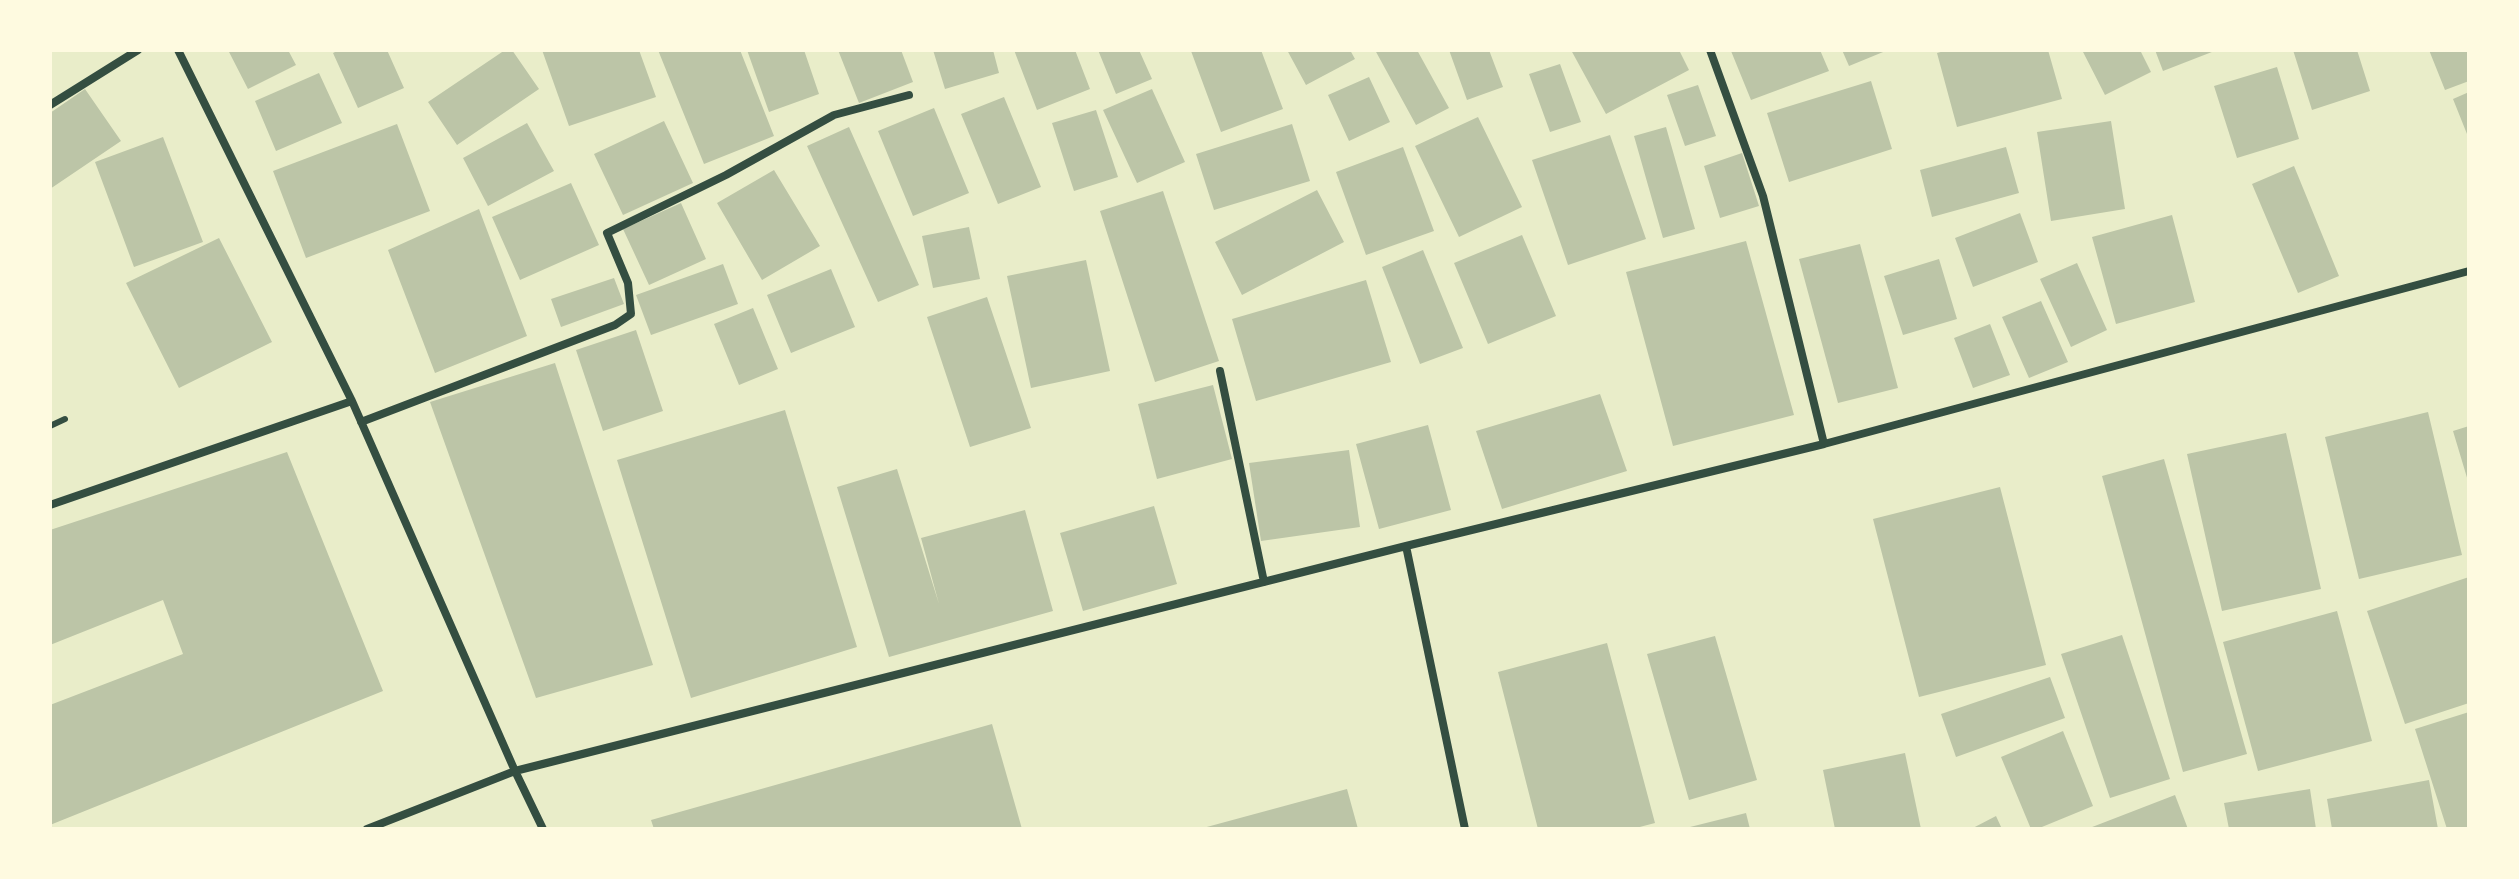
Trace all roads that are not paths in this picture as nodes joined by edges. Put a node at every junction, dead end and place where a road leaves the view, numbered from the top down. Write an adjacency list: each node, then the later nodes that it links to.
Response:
1 (138, 50): 5 (street)
2 (178, 50): 8 (street)
3 (1710, 50): 12 (street)
4 (909, 95): 10 (street)
5 (50, 105)
6 (2469, 271): 12 (street)
7 (1220, 371): 15 (street)
8 (352, 401): 10 (street); 13 (street)
9 (65, 419): 11 (lane)
10 (361, 422): 16 (street)
11 (50, 426)
12 (1824, 444): 14 (street)
13 (50, 505)
14 (1406, 546): 15 (street); 19 (street)
15 (1264, 582): 16 (street)
16 (515, 771): 17 (street); 18 (street)
17 (367, 829)
18 (543, 829)
19 (1465, 829)

